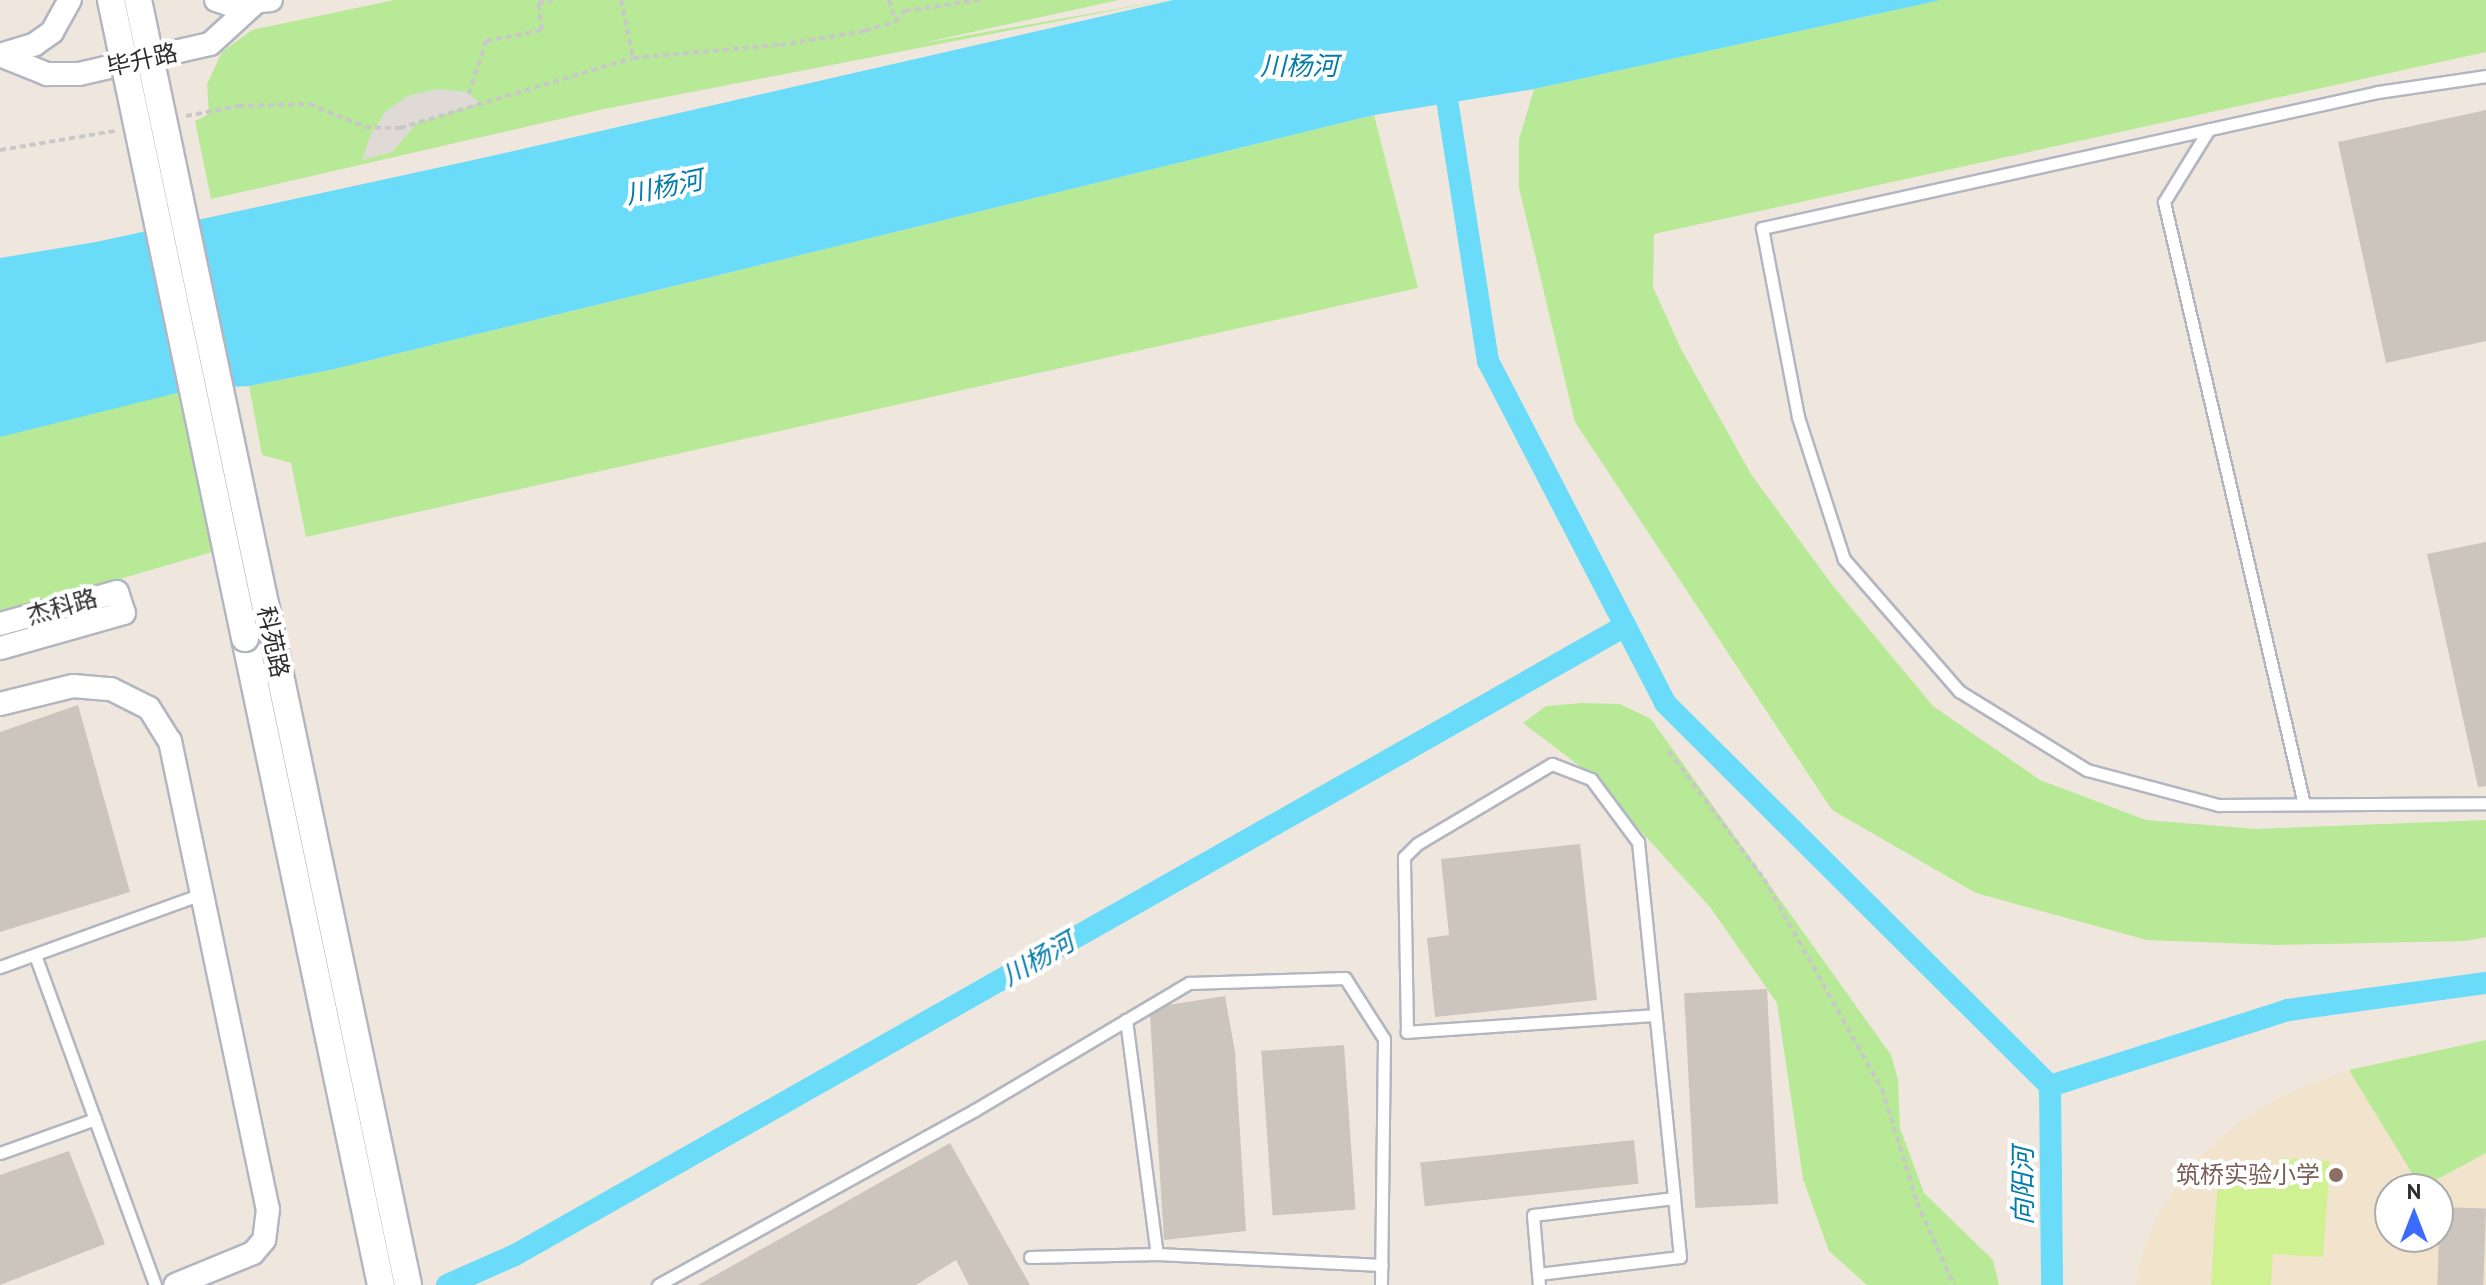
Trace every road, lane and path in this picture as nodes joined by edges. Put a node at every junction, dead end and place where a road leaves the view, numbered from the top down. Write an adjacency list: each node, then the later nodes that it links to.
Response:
1 (70, 0): 11 (street)
2 (111, 0): 20 (street, 科苑路, bridge)
3 (138, 0): 20 (street, 科苑路, bridge)
4 (216, 0): 9 (street)
5 (553, 0): 14 (path)
6 (621, 0): 12 (path)
7 (889, 0): 10 (path)
8 (979, 0): 10 (path)
9 (263, 2): 11 (street, 毕升路)
10 (895, 22): 12 (path)
11 (0, 55)
12 (633, 58): 15 (path)
13 (2486, 76): 16 (lane)
14 (469, 94)
15 (177, 118)
16 (2209, 129): 25 (lane); 25 (lane)
17 (116, 131): 18 (path)
18 (0, 150)
19 (0, 624): 21 (street, 杰科路)
20 (258, 635): 37 (street, 科苑路); 41 (street, 科苑路)
21 (0, 648)
22 (0, 704): 26 (street)
23 (1669, 751): 44 (path)
24 (2486, 803): 25 (lane)
25 (2304, 804)
26 (202, 894): 27 (lane); 40 (street)
27 (35, 955): 28 (lane); 31 (lane)
28 (0, 967)
29 (1655, 1015): 29 (lane); 33 (lane)
30 (1126, 1020): 34 (lane); 36 (lane); 42 (lane)
31 (95, 1119): 32 (lane); 39 (lane)
32 (0, 1153)
33 (1674, 1198): 38 (lane); 38 (lane)
34 (1157, 1254): 35 (lane); 36 (lane)
35 (1030, 1257)
36 (1382, 1265): 43 (lane)
37 (379, 1275)
38 (1539, 1279)
39 (155, 1285)
40 (175, 1285)
41 (408, 1285)
42 (658, 1285)
43 (1381, 1285)
44 (1954, 1285)

